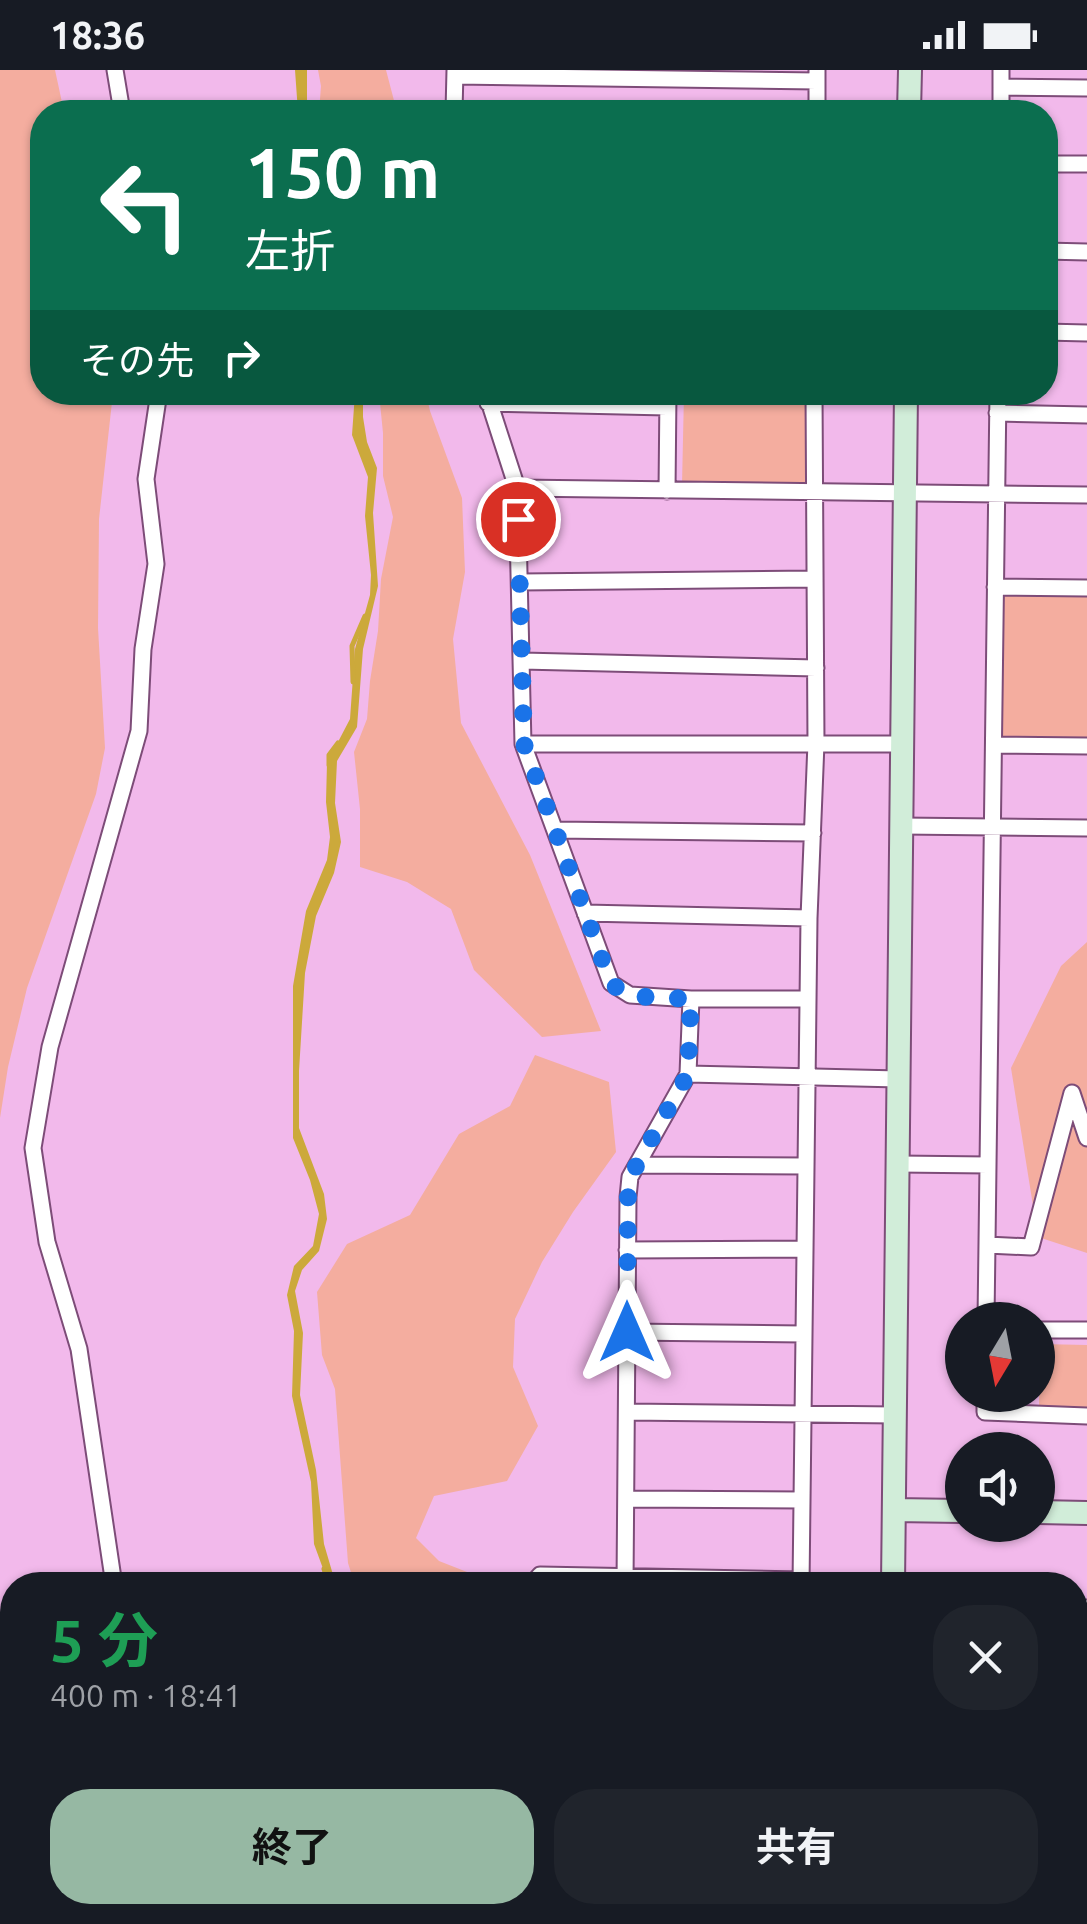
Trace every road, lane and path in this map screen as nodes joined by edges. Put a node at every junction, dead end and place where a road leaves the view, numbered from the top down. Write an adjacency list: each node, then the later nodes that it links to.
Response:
1 (116, 70): 8 (street)
2 (910, 70): 10 (street)
3 (1001, 70): 6 (street)
4 (455, 73): 5 (street); 9 (street)
5 (817, 76)
6 (1001, 88): 7 (street); 11 (street)
7 (1087, 88)
8 (120, 100)
9 (454, 100)
10 (910, 100)
11 (1001, 100)
12 (1058, 164): 13 (street)
13 (1087, 164)
14 (1058, 251): 15 (street)
15 (1087, 252)
16 (1058, 332): 17 (street)
17 (1087, 332)
18 (158, 405): 79 (street)
19 (489, 405): 26 (street)
20 (668, 405): 27 (street)
21 (814, 405): 28 (street)
22 (906, 405): 29 (street)
23 (997, 405): 24 (street)
24 (997, 413): 25 (street); 30 (street)
25 (1087, 414)
26 (517, 488): 27 (street); 33 (street)
27 (666, 490): 28 (street)
28 (813, 492): 29 (street); 32 (street)
29 (905, 493): 30 (street); 40 (street)
30 (996, 494): 31 (street); 34 (street)
31 (1087, 495)
32 (814, 579): 33 (street); 37 (street)
33 (521, 582): 36 (street)
34 (995, 587): 35 (street); 41 (street)
35 (1087, 588)
36 (522, 661): 37 (street); 39 (street)
37 (816, 668): 38 (street)
38 (816, 742): 39 (street); 40 (street); 47 (street)
39 (524, 744): 46 (street)
40 (902, 744): 43 (street)
41 (994, 744): 42 (street); 44 (street)
42 (1087, 746)
43 (902, 826): 44 (street); 54 (street)
44 (992, 828): 45 (street); 58 (street)
45 (1087, 828)
46 (555, 830): 47 (street); 48 (street)
47 (813, 833): 49 (street)
48 (585, 913): 49 (street); 50 (street)
49 (809, 918): 51 (street)
50 (691, 999): 51 (street); 52 (street)
51 (808, 999): 53 (street)
52 (688, 1074): 53 (street); 57 (street)
53 (806, 1078): 54 (street); 59 (street)
54 (898, 1080): 56 (street)
55 (1087, 1138): 60 (street)
56 (898, 1164): 58 (street); 71 (street)
57 (637, 1165): 59 (street); 62 (street)
58 (988, 1165): 60 (street)
59 (806, 1166): 61 (street)
60 (987, 1245): 63 (street)
61 (804, 1249): 62 (street); 67 (street)
62 (628, 1250): 66 (street)
63 (986, 1302)
64 (1055, 1330): 65 (street)
65 (1087, 1330)
66 (627, 1332): 67 (street); 68 (street)
67 (803, 1334): 70 (street)
68 (627, 1412): 70 (street); 73 (street)
69 (985, 1412): 72 (street)
70 (802, 1415): 71 (street); 74 (street)
71 (895, 1415): 75 (street)
72 (1087, 1416)
73 (626, 1499): 74 (street); 80 (street)
74 (802, 1500): 81 (street)
75 (894, 1510): 76 (street); 82 (street)
76 (945, 1511)
77 (1055, 1512): 78 (street)
78 (1087, 1513)
79 (112, 1572)
80 (625, 1572)
81 (801, 1572)
82 (893, 1572)

